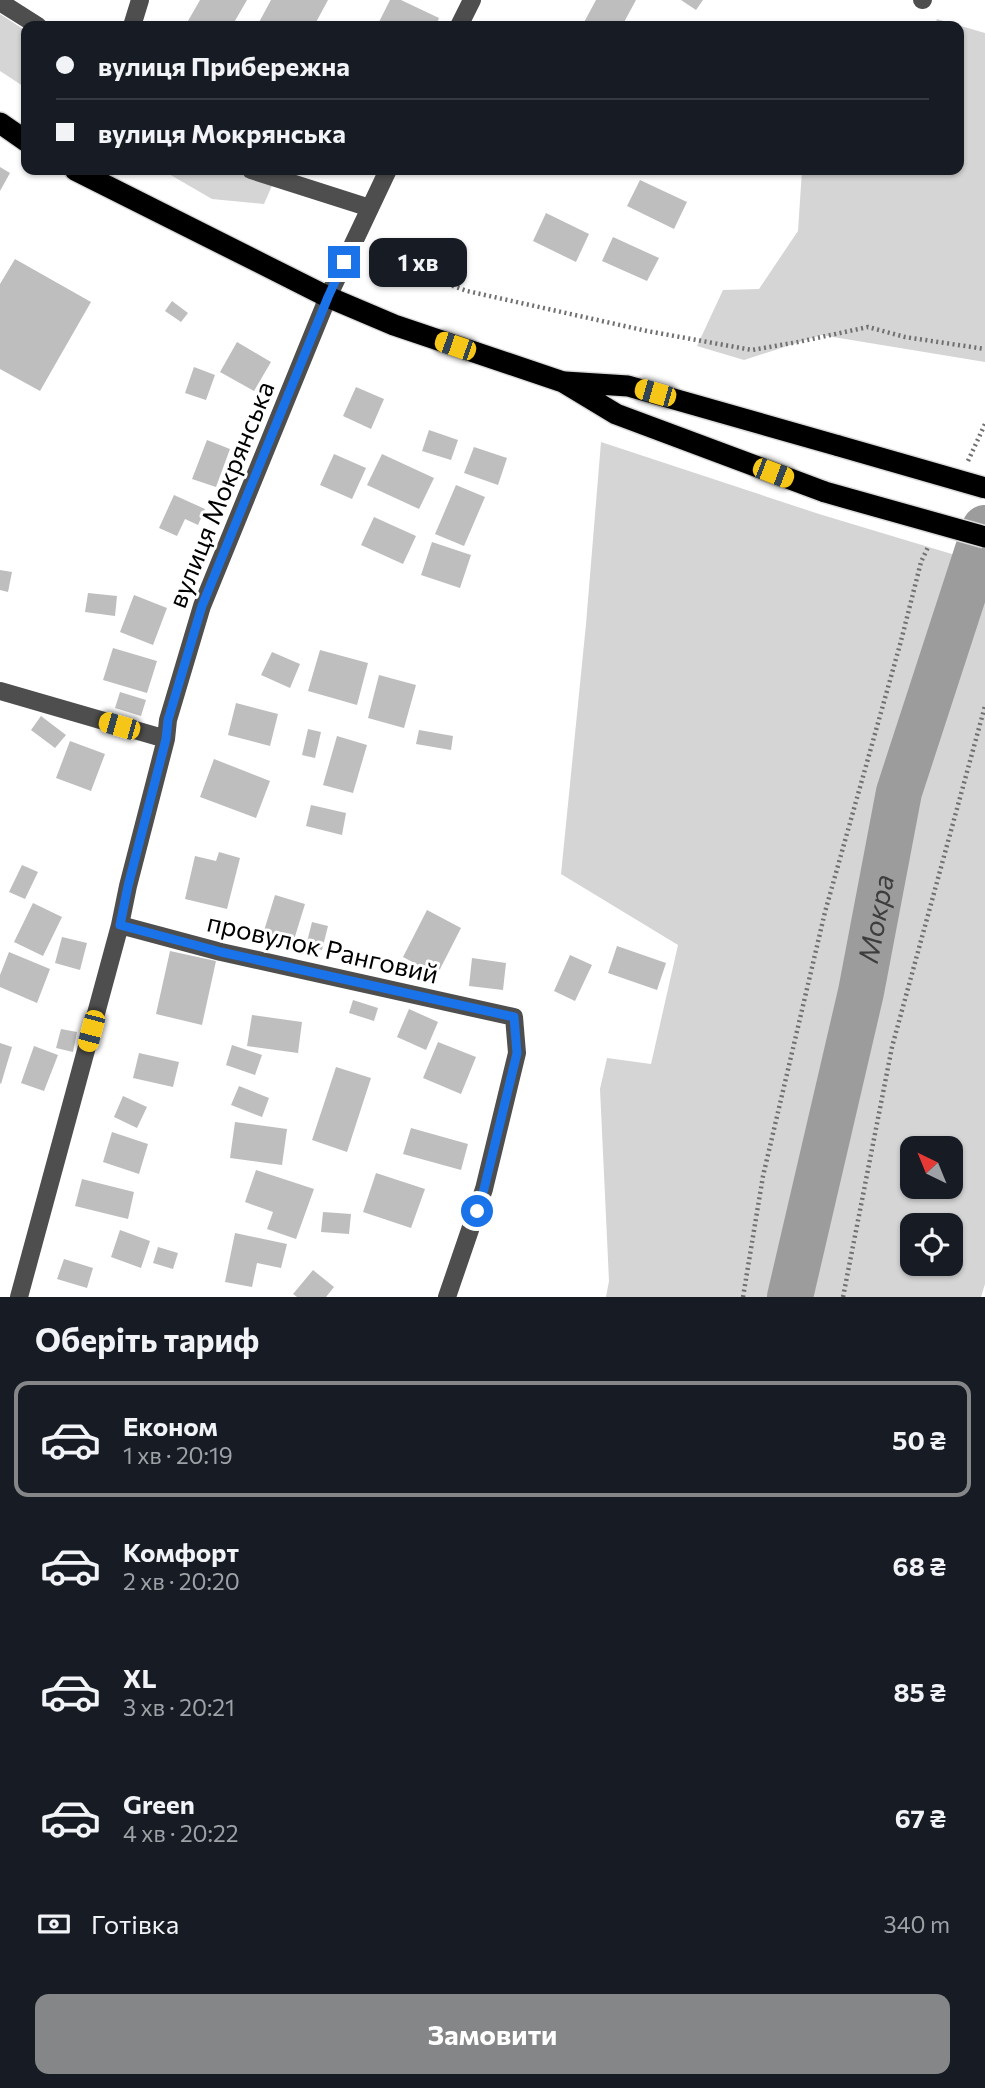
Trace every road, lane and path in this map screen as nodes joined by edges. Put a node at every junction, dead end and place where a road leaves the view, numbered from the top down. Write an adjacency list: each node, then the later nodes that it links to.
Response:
1 (140, 0): 5 (street)
2 (472, 0): 6 (street)
3 (0, 2): 4 (street)
4 (30, 21)
5 (134, 21)
6 (462, 21)
7 (0, 123): 8 (highway)
8 (21, 138)
9 (85, 175): 14 (highway)
10 (267, 175): 12 (street)
11 (386, 175): 12 (street, вулиця Мокрянська)
12 (370, 208): 13 (street, вулиця Мокрянська)
13 (353, 244): 14 (street, вулиця Мокрянська); 15 (path)
14 (328, 297): 16 (highway); 24 (street, вулиця Мокрянська)
15 (985, 349)
16 (563, 382): 19 (highway, bridge); 21 (highway, bridge)
17 (985, 424): 18 (path)
18 (968, 461)
19 (985, 488)
20 (933, 537): 28 (path)
21 (985, 537)
22 (0, 691): 24 (street)
23 (985, 706): 29 (path)
24 (166, 739): 25 (street, вулиця Мокрянська)
25 (120, 925): 26 (street, вулиця Мокрянська); 27 (street, провулок Ранговий)
26 (19, 1297)
27 (447, 1297)
28 (743, 1297)
29 (843, 1297)

